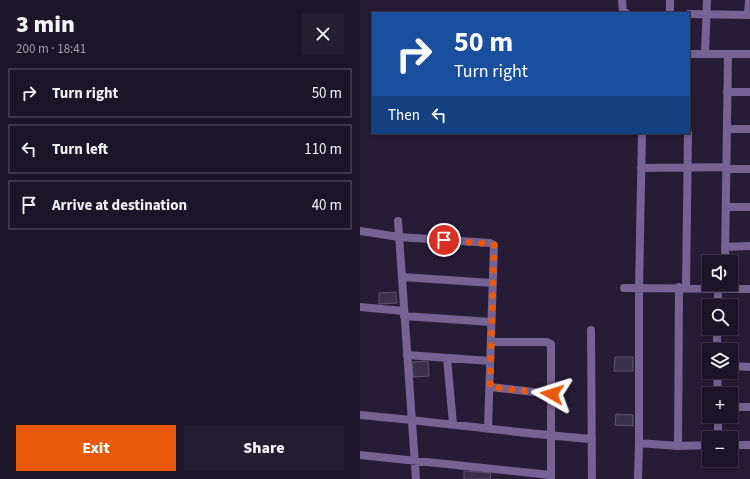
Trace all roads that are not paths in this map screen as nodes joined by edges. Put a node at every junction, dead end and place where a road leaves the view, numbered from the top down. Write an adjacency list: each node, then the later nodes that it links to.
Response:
1 (622, 0): 5 (street)
2 (670, 0): 6 (street)
3 (707, 0): 8 (street)
4 (749, 0): 9 (street)
5 (622, 12)
6 (670, 12)
7 (690, 14): 8 (street)
8 (706, 14): 9 (street); 11 (street)
9 (749, 15)
10 (690, 54): 11 (street)
11 (705, 54): 12 (street)
12 (728, 54): 13 (street); 14 (street)
13 (750, 54)
14 (727, 92): 15 (street); 16 (street)
15 (750, 92)
16 (728, 129): 17 (street); 22 (street)
17 (750, 129)
18 (642, 134): 20 (street)
19 (688, 134): 21 (street)
20 (642, 168): 21 (street); 37 (street)
21 (688, 168): 22 (street); 34 (street)
22 (727, 168): 23 (street); 24 (street)
23 (750, 169)
24 (726, 207): 25 (street); 30 (street)
25 (750, 207)
26 (398, 221): 28 (street)
27 (360, 231): 28 (street)
28 (399, 237): 32 (street); 33 (street)
29 (750, 246): 30 (street)
30 (725, 247): 31 (street)
31 (725, 255)
32 (402, 277): 33 (street); 41 (street)
33 (492, 283): 42 (street)
34 (682, 287): 35 (street); 37 (street); 64 (street)
35 (702, 287)
36 (624, 288): 37 (street)
37 (639, 288): 60 (street)
38 (738, 288): 39 (street)
39 (750, 289)
40 (360, 308): 41 (street)
41 (404, 314): 42 (street); 45 (street)
42 (491, 322): 44 (street)
43 (592, 330): 59 (street)
44 (491, 342): 47 (street); 51 (street)
45 (407, 355): 46 (street); 55 (street)
46 (447, 358): 47 (street); 56 (street)
47 (490, 361): 50 (street)
48 (738, 366): 49 (street)
49 (750, 366)
50 (490, 387): 51 (street); 57 (street)
51 (552, 394): 58 (street)
52 (738, 407): 53 (street)
53 (750, 407)
54 (360, 415): 55 (street)
55 (412, 419): 56 (street); 66 (street)
56 (453, 424): 57 (street)
57 (488, 428): 58 (street)
58 (552, 436): 59 (street); 67 (street)
59 (592, 439): 69 (street)
60 (638, 443): 64 (street); 70 (street)
61 (702, 445): 64 (street)
62 (738, 445): 63 (street)
63 (750, 445)
64 (678, 446)
65 (360, 455): 66 (street)
66 (414, 460): 67 (street); 68 (street)
67 (551, 477)
68 (416, 479)
69 (592, 479)
70 (638, 479)

